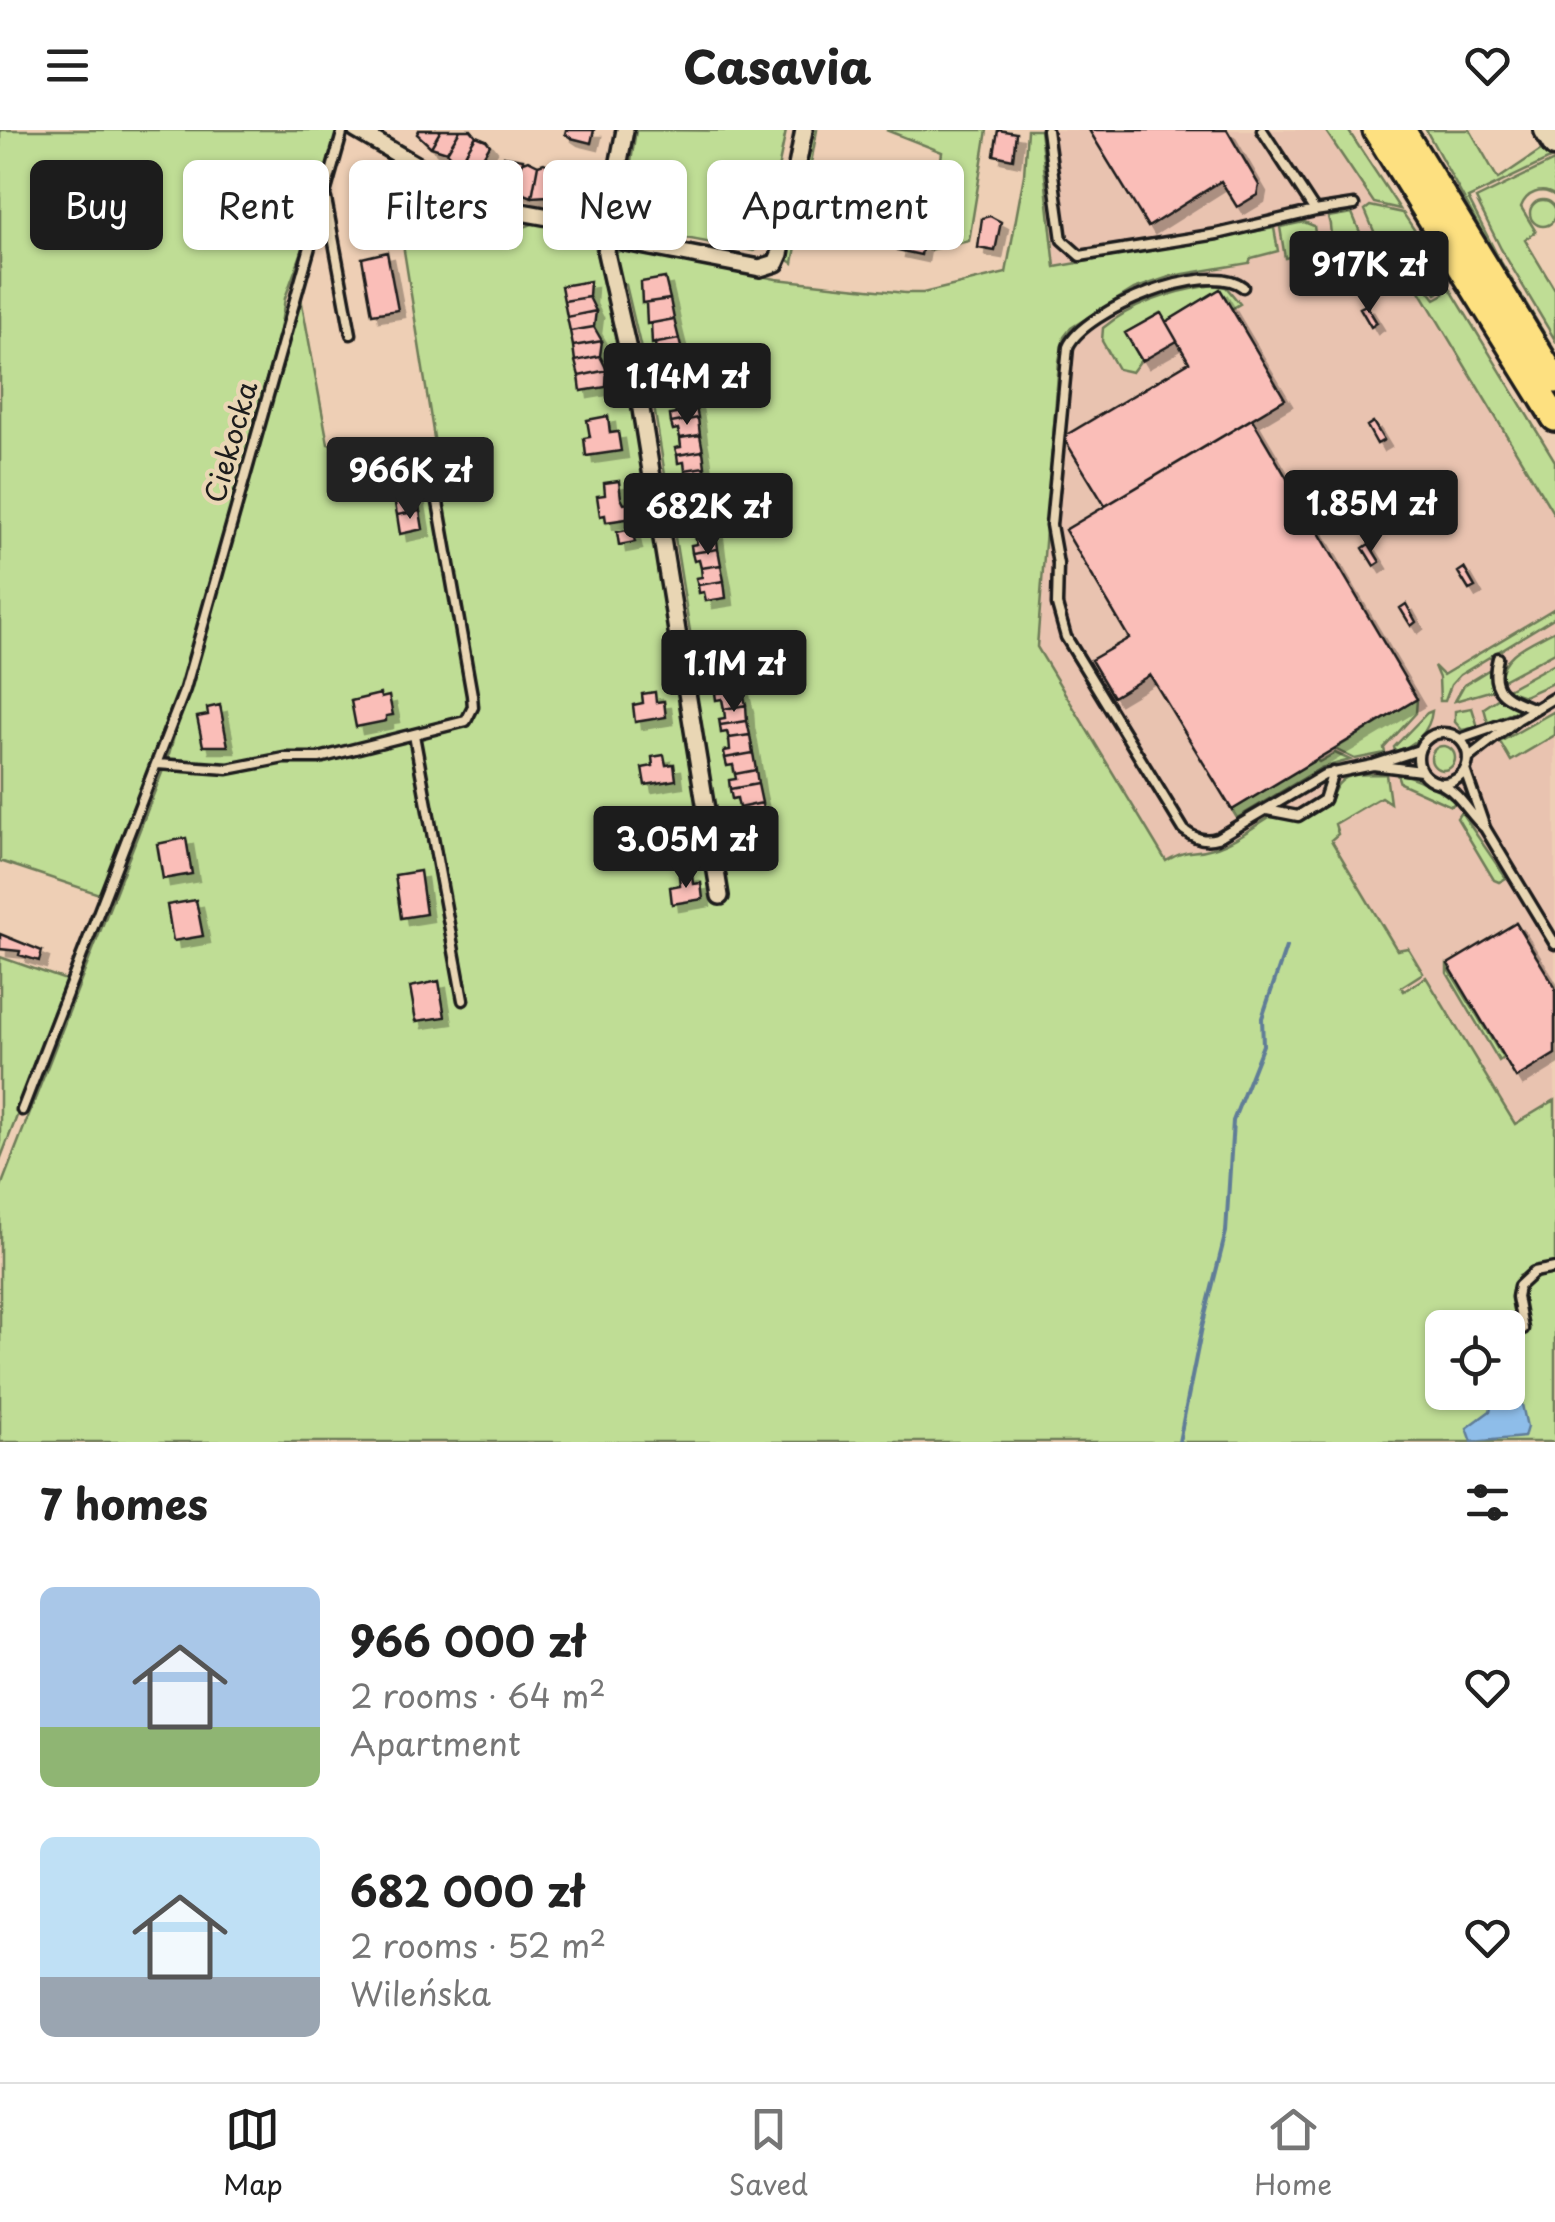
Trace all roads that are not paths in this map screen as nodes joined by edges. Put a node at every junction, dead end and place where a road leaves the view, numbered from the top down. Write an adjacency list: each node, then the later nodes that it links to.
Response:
1 (343, 130): 13 (lane, Ciekocka)
2 (356, 130): 18 (street)
3 (624, 130): 12 (street)
4 (804, 130): 21 (street)
5 (1047, 130): 16 (lane)
6 (1262, 130): 16 (lane)
7 (1376, 130): 25 (main road)
8 (1402, 130): 14 (main road)
9 (1413, 130): 14 (main road)
10 (1546, 130): 11 (street)
11 (1555, 145)
12 (618, 160)
13 (329, 184)
14 (1436, 184): 24 (main road)
15 (1354, 205): 16 (lane)
16 (1315, 210)
17 (329, 211): 23 (lane)
18 (543, 216)
19 (310, 250): 35 (lane, Ciekocka)
20 (606, 250): 43 (street)
21 (665, 250)
22 (1244, 287): 41 (lane)
23 (352, 334)
24 (1555, 380)
25 (1555, 418)
26 (429, 451): 31 (lane)
27 (1498, 658): 29 (lane)
28 (1555, 697): 29 (lane)
29 (1535, 709): 30 (lane)
30 (1518, 719): 32 (lane); 34 (lane)
31 (414, 736): 35 (lane); 45 (lane)
32 (1460, 738): 33 (lane); 34 (lane)
33 (1419, 750): 36 (lane); 38 (lane)
34 (1468, 758): 37 (lane)
35 (157, 764): 46 (lane, Ciekocka)
36 (1373, 765): 38 (lane); 39 (lane)
37 (1465, 770): 40 (lane); 42 (lane)
38 (1422, 771): 40 (lane)
39 (1333, 772): 41 (lane); 41 (lane)
40 (1440, 783): 42 (lane)
41 (1266, 810)
42 (1485, 828): 44 (lane)
43 (720, 896)
44 (1555, 944)
45 (463, 1000)
46 (22, 1110)
47 (1555, 1268): 48 (lane)
48 (1520, 1310)

